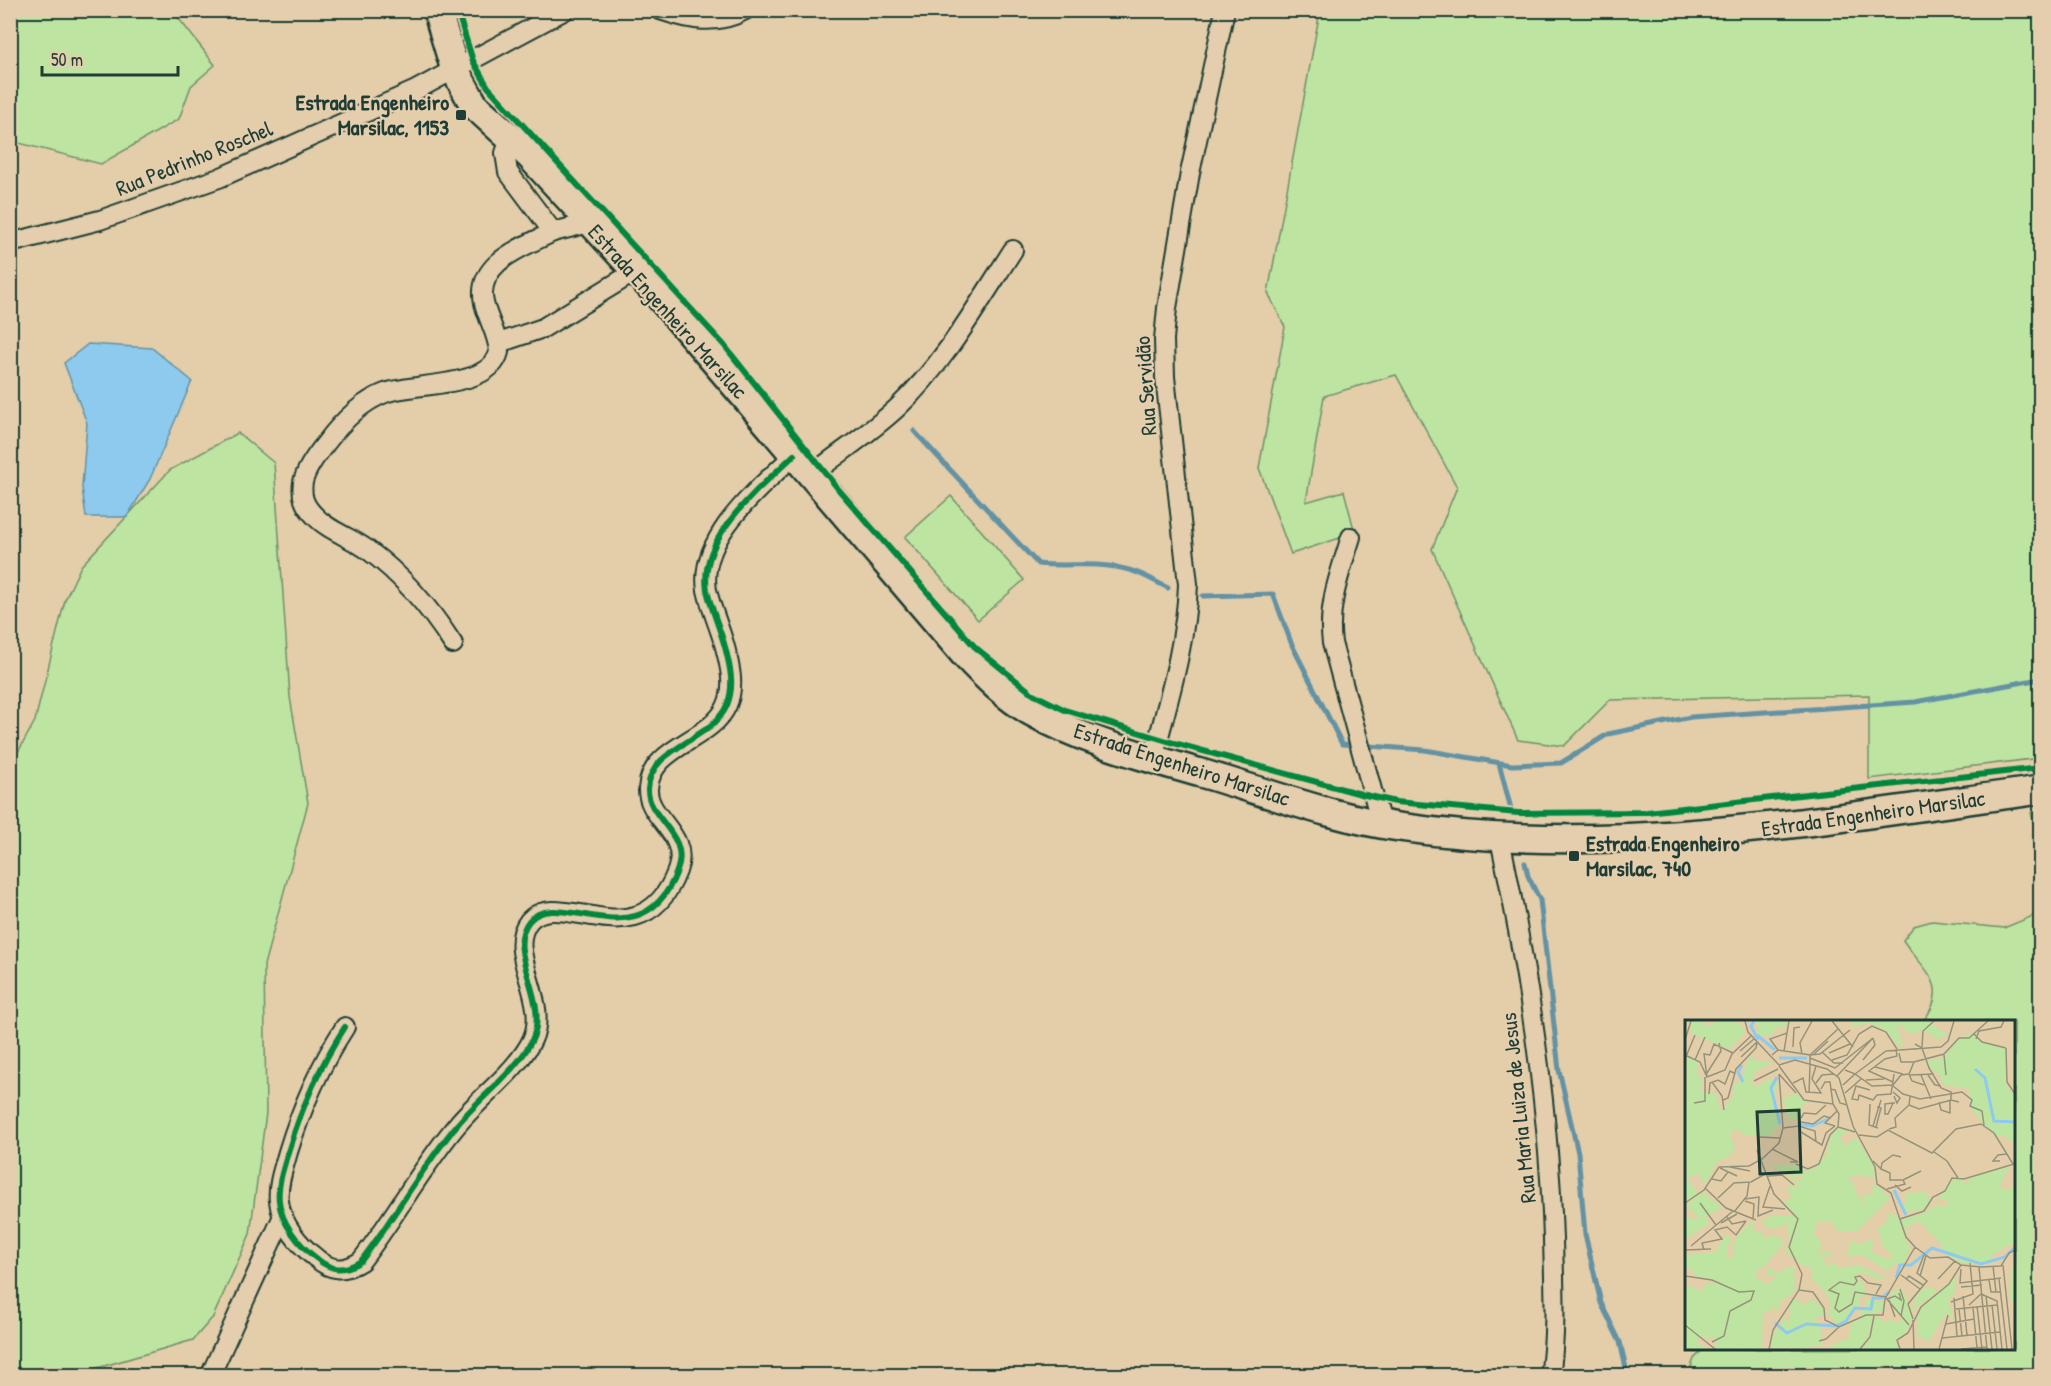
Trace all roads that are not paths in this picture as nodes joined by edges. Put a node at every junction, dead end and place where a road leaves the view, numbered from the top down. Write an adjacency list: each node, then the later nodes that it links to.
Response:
1 (437, 10): 6 (main road, Estrada Engenheiro Marsilac)
2 (565, 10): 6 (street, Rua Pedrinho Roschel)
3 (660, 10): 4 (street)
4 (745, 10)
5 (1225, 10): 18 (street, Rua Servidão)
6 (455, 70): 7 (main road, Estrada Engenheiro Marsilac); 10 (street, Rua Pedrinho Roschel)
7 (511, 137): 8 (main road, Estrada Engenheiro Marsilac); 9 (street)
8 (589, 223): 9 (street); 12 (main road, Estrada Engenheiro Marsilac)
9 (553, 232): 13 (street)
10 (11, 242)
11 (1013, 250): 15 (street)
12 (636, 272): 13 (street); 14 (main road, Estrada Engenheiro Marsilac)
13 (498, 343): 17 (street)
14 (794, 454): 15 (main road, Estrada Engenheiro Marsilac); 23 (street)
15 (810, 476): 18 (main road, Estrada Engenheiro Marsilac)
16 (1351, 537): 20 (street)
17 (453, 644)
18 (1153, 759): 20 (main road, Estrada Engenheiro Marsilac)
19 (2040, 790): 21 (main road, Estrada Engenheiro Marsilac)
20 (1381, 823): 21 (main road, Estrada Engenheiro Marsilac)
21 (1500, 839): 25 (street, Rua Maria Luiza de Jesus)
22 (345, 1027): 23 (street)
23 (283, 1216): 24 (street)
24 (210, 1376)
25 (1550, 1376)

